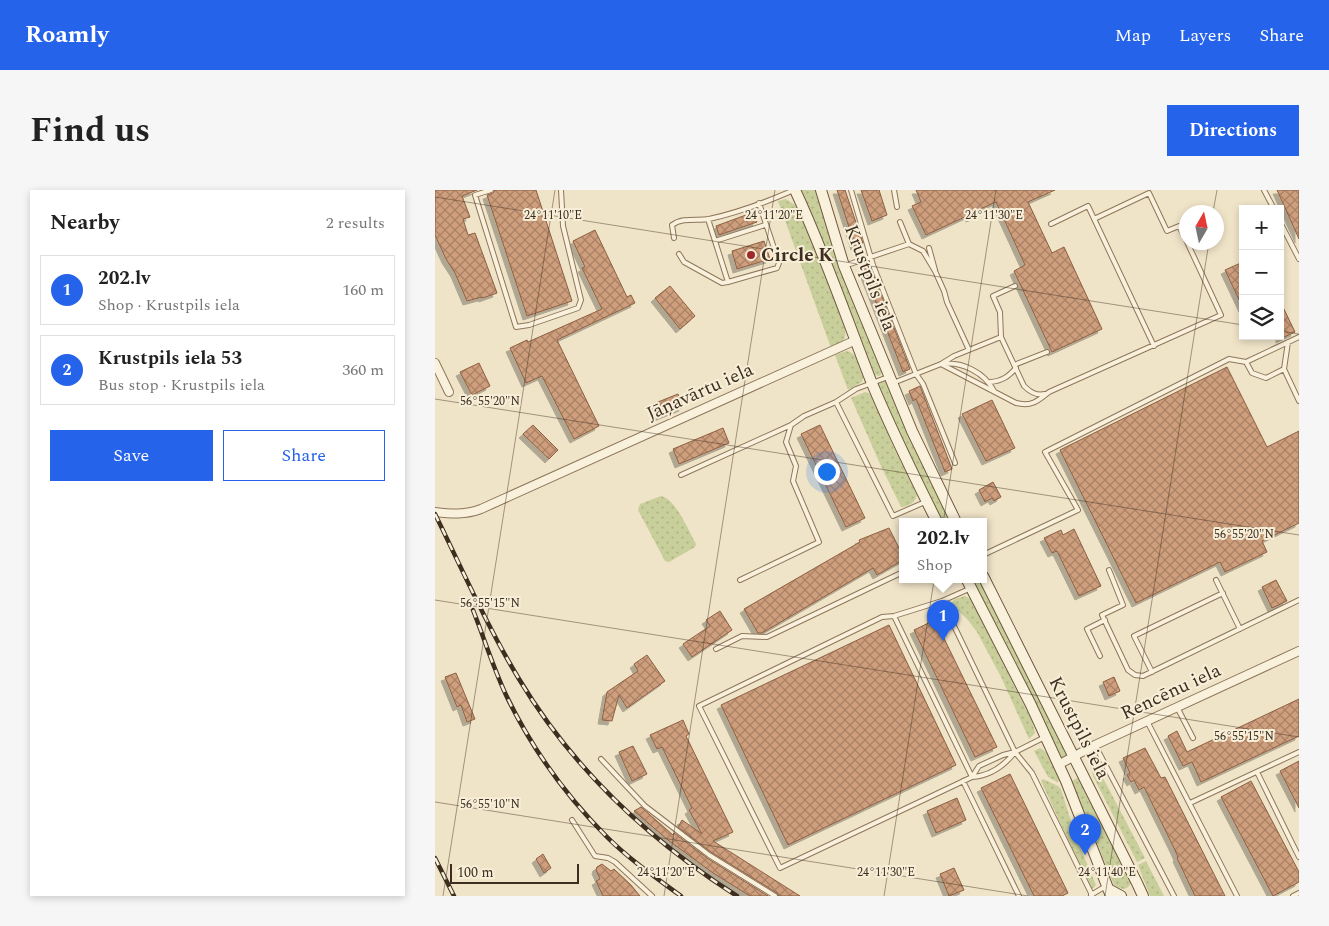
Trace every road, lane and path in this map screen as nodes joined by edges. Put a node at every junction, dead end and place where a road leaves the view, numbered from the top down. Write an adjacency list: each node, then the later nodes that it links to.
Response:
1 (491, 190): 2 (lane)
2 (561, 190)
3 (795, 190): 8 (lane); 32 (main road, Krustpils iela)
4 (821, 190): 26 (main road, Krustpils iela)
5 (851, 190): 24 (lane)
6 (894, 190): 10 (lane)
7 (1264, 190): 9 (lane)
8 (759, 203): 11 (lane); 15 (lane)
9 (1272, 205)
10 (897, 207)
11 (708, 219): 18 (lane); 19 (lane)
12 (1094, 219): 14 (lane); 16 (lane); 34 (lane)
13 (900, 222): 20 (lane)
14 (1051, 224)
15 (765, 225): 19 (lane); 28 (lane)
16 (1179, 226)
17 (1284, 230): 25 (lane)
18 (674, 238)
19 (715, 241): 28 (lane)
20 (909, 244): 24 (lane); 27 (lane)
21 (929, 248): 27 (lane)
22 (1191, 250): 34 (lane)
23 (679, 254): 28 (lane)
24 (871, 257): 26 (lane); 42 (lane)
25 (1299, 259)
26 (844, 266): 43 (main road, Krustpils iela)
27 (935, 271): 35 (lane)
28 (728, 282)
29 (1015, 286): 31 (lane)
30 (1299, 337): 33 (lane)
31 (1001, 338): 35 (lane); 40 (lane)
32 (856, 340): 45 (main road, Krustpils iela); 55 (street, Jāņavārtu iela)
33 (1288, 342): 37 (lane); 41 (lane)
34 (1154, 346): 48 (lane)
35 (969, 350): 39 (lane)
36 (1047, 352): 40 (lane)
37 (1246, 362): 41 (lane); 58 (lane)
38 (435, 363): 47 (street)
39 (941, 364): 42 (lane); 44 (lane); 46 (lane)
40 (1015, 367): 44 (lane); 48 (lane)
41 (1284, 369): 49 (lane)
42 (916, 374): 43 (lane); 52 (lane)
43 (892, 379): 45 (lane); 57 (main road, Krustpils iela)
44 (990, 382): 46 (lane)
45 (872, 383): 50 (lane); 54 (main road, Krustpils iela)
46 (994, 391): 48 (lane)
47 (449, 392)
48 (1049, 392)
49 (1299, 401)
50 (836, 402): 51 (lane); 54 (lane)
51 (791, 425): 53 (lane); 61 (lane)
52 (955, 463)
53 (681, 475)
54 (927, 502): 56 (main road, Krustpils iela)
55 (435, 512)
56 (935, 518)
57 (955, 518)
58 (987, 553)
59 (1109, 570): 69 (lane)
60 (899, 574): 71 (lane)
61 (740, 580)
62 (1216, 580): 65 (lane)
63 (987, 583): 82 (main road, Krustpils iela)
64 (969, 584): 67 (lane); 77 (main road, Krustpils iela)
65 (1223, 593): 70 (lane); 74 (lane)
66 (1299, 600): 70 (lane)
67 (942, 601): 68 (lane); 80 (lane)
68 (894, 616): 86 (lane); 87 (lane)
69 (1105, 620): 73 (lane); 74 (lane)
70 (1240, 629): 74 (lane)
71 (716, 649)
72 (1299, 651): 75 (street, Rencēnu iela)
73 (1099, 656)
74 (1152, 672)
75 (1177, 707): 76 (street, Rencēnu iela); 78 (lane)
76 (1147, 721): 79 (street, Rencēnu iela); 88 (lane)
77 (1045, 737): 80 (lane); 84 (main road, Krustpils iela)
78 (1193, 738)
79 (1095, 745): 82 (street, Rencēnu iela); 101 (lane)
80 (1015, 752): 86 (lane); 86 (lane); 97 (lane)
81 (1299, 752): 85 (lane)
82 (1074, 756): 84 (street, Rencēnu iela); 91 (main road, Krustpils iela)
83 (601, 759): 95 (lane)
84 (1058, 764): 92 (main road, Krustpils iela)
85 (1257, 772): 88 (lane); 90 (lane)
86 (972, 776): 87 (lane)
87 (963, 781): 96 (lane)
88 (1191, 803): 102 (lane)
89 (572, 820): 94 (lane)
90 (1299, 858)
91 (1137, 883): 99 (main road); 100 (main road, Krustpils iela)
92 (1108, 890): 97 (lane); 98 (main road)
93 (1299, 893): 103 (lane)
94 (652, 896)
95 (775, 896)
96 (1019, 896)
97 (1091, 896)
98 (1121, 896)
99 (1130, 896)
100 (1143, 896)
101 (1174, 896)
102 (1237, 896)
103 (1293, 896)

